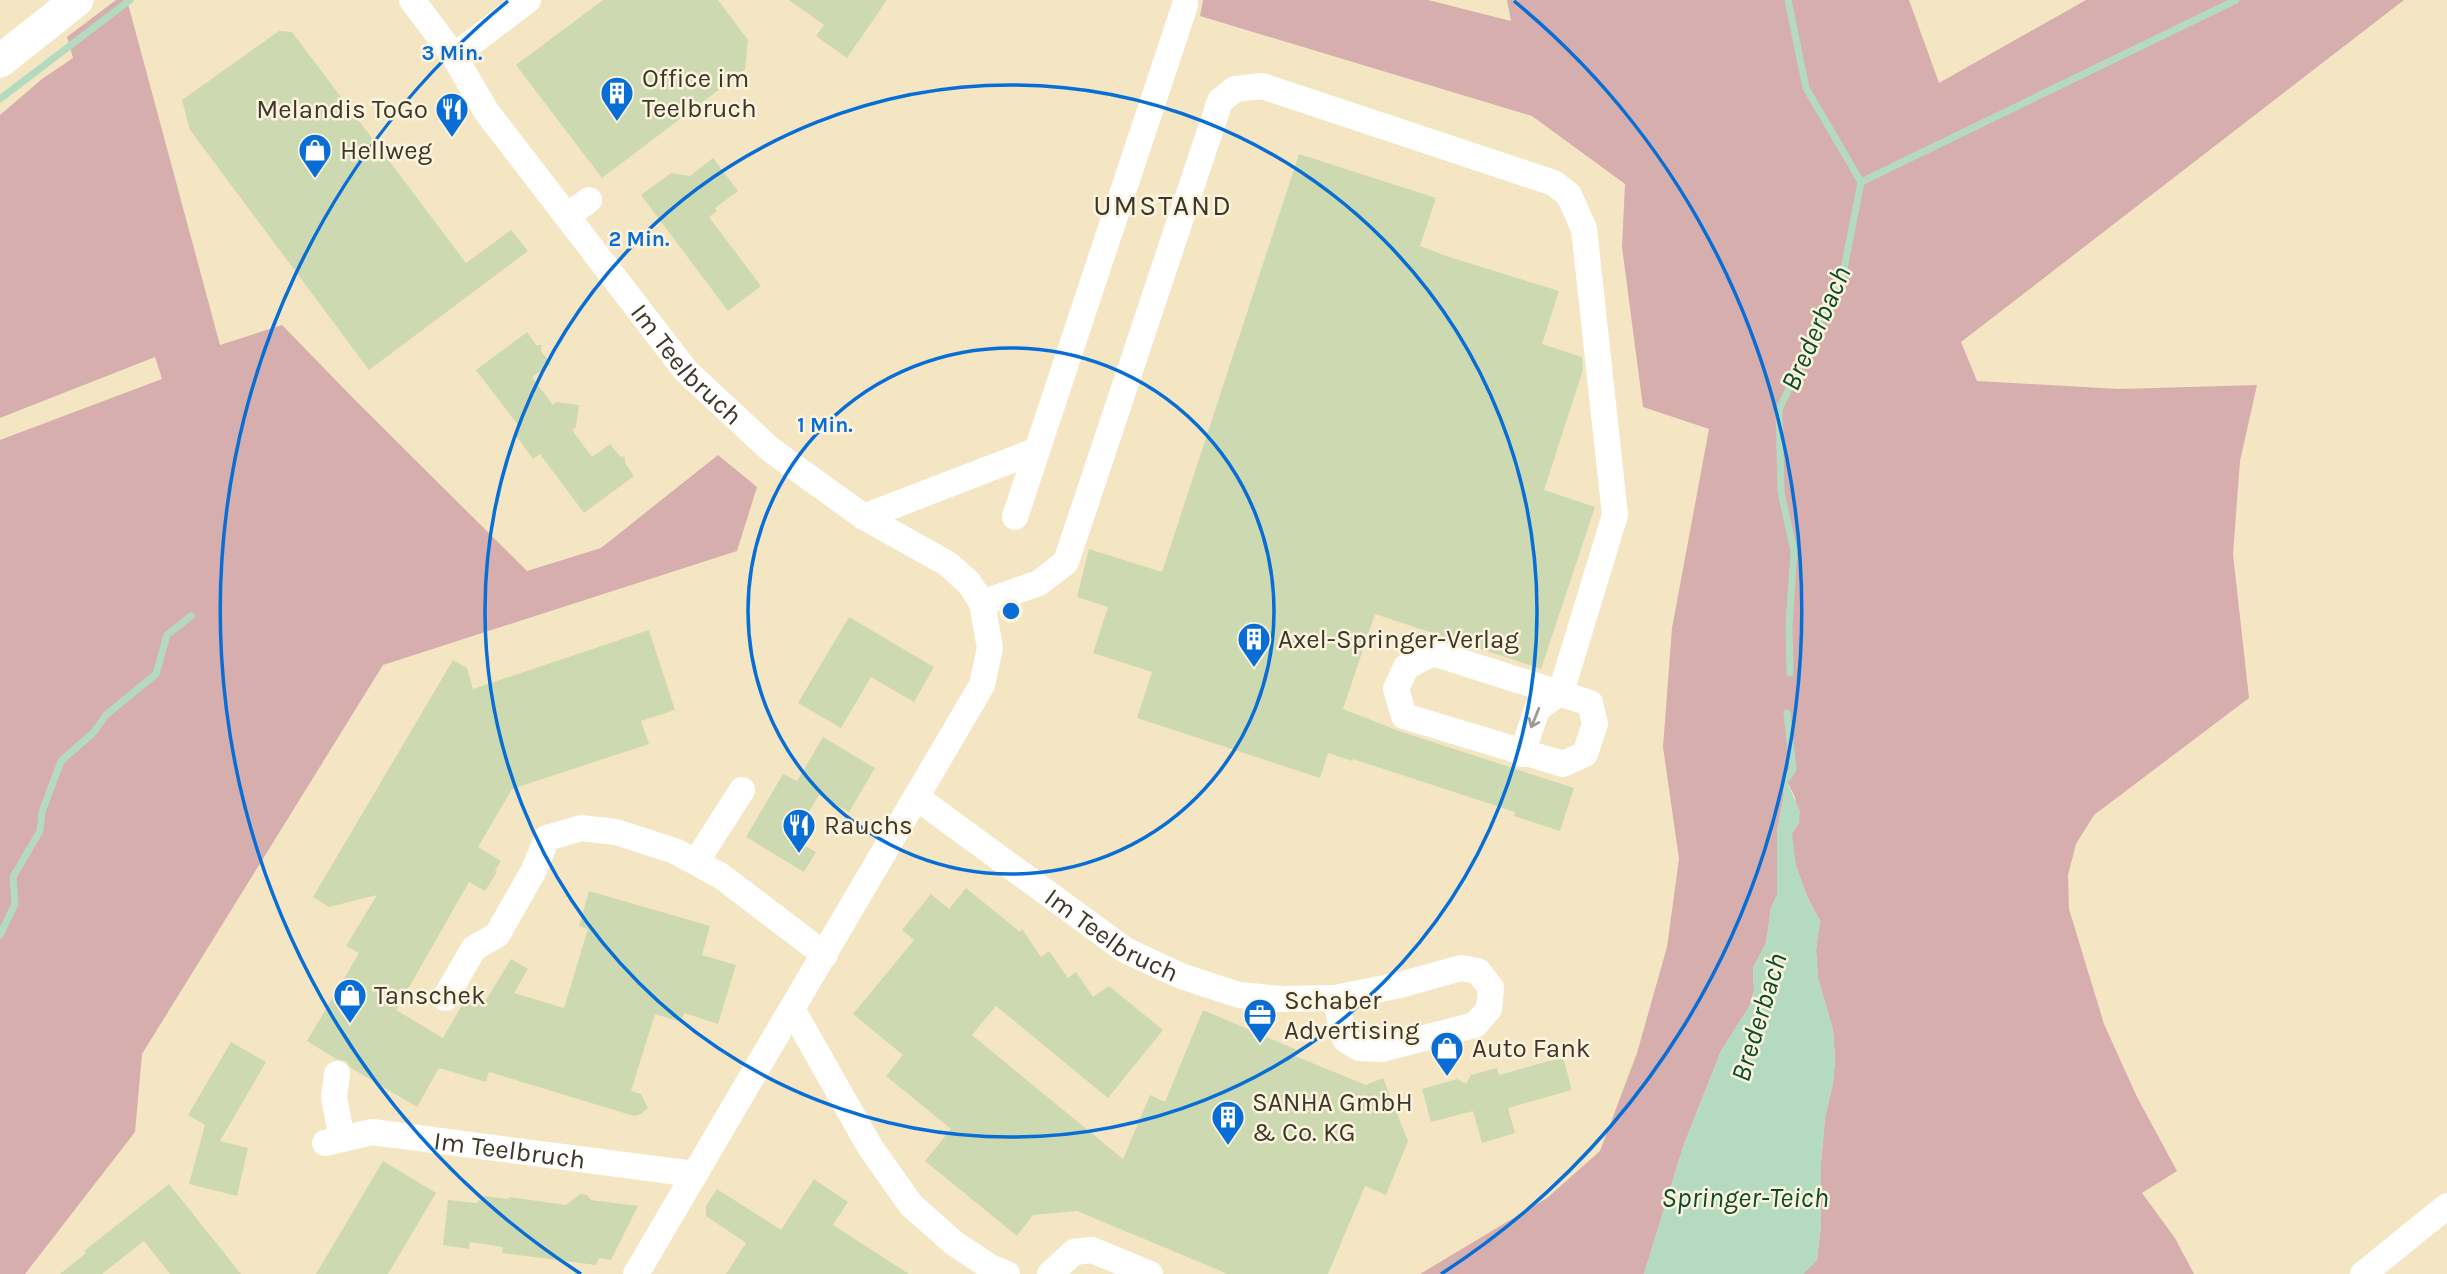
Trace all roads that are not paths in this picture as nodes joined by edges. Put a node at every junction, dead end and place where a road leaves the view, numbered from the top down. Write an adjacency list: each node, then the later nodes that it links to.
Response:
1 (77, 0): 6 (main road)
2 (412, 0): 5 (street, Im Teelbruch)
3 (528, 0): 5 (street)
4 (1185, 5): 9 (street)
5 (454, 56): 8 (street, Im Teelbruch)
6 (0, 61)
7 (589, 200): 8 (street)
8 (567, 216): 10 (street, Im Teelbruch)
9 (1035, 451): 10 (street); 11 (street)
10 (864, 517): 12 (street, Im Teelbruch)
11 (1015, 517)
12 (982, 603): 13 (street); 16 (street, Im Teelbruch)
13 (1561, 692): 14 (street, one-way to 14); 14 (street); 14 (street)
14 (1522, 754)
15 (742, 790): 17 (street)
16 (916, 797): 18 (street, Im Teelbruch); 20 (street, Im Teelbruch)
17 (696, 862): 18 (street); 19 (street)
18 (825, 956): 21 (street, Im Teelbruch)
19 (445, 998)
20 (1335, 998): 20 (street, Im Teelbruch)
21 (792, 1009): 23 (street, Im Teelbruch); 26 (street)
22 (337, 1074): 23 (street, Im Teelbruch)
23 (694, 1174): 25 (street, Im Teelbruch)
24 (2447, 1207): 29 (street)
25 (636, 1274)
26 (1007, 1274)
27 (1050, 1274): 28 (street)
28 (1150, 1274)
29 (2363, 1274)

